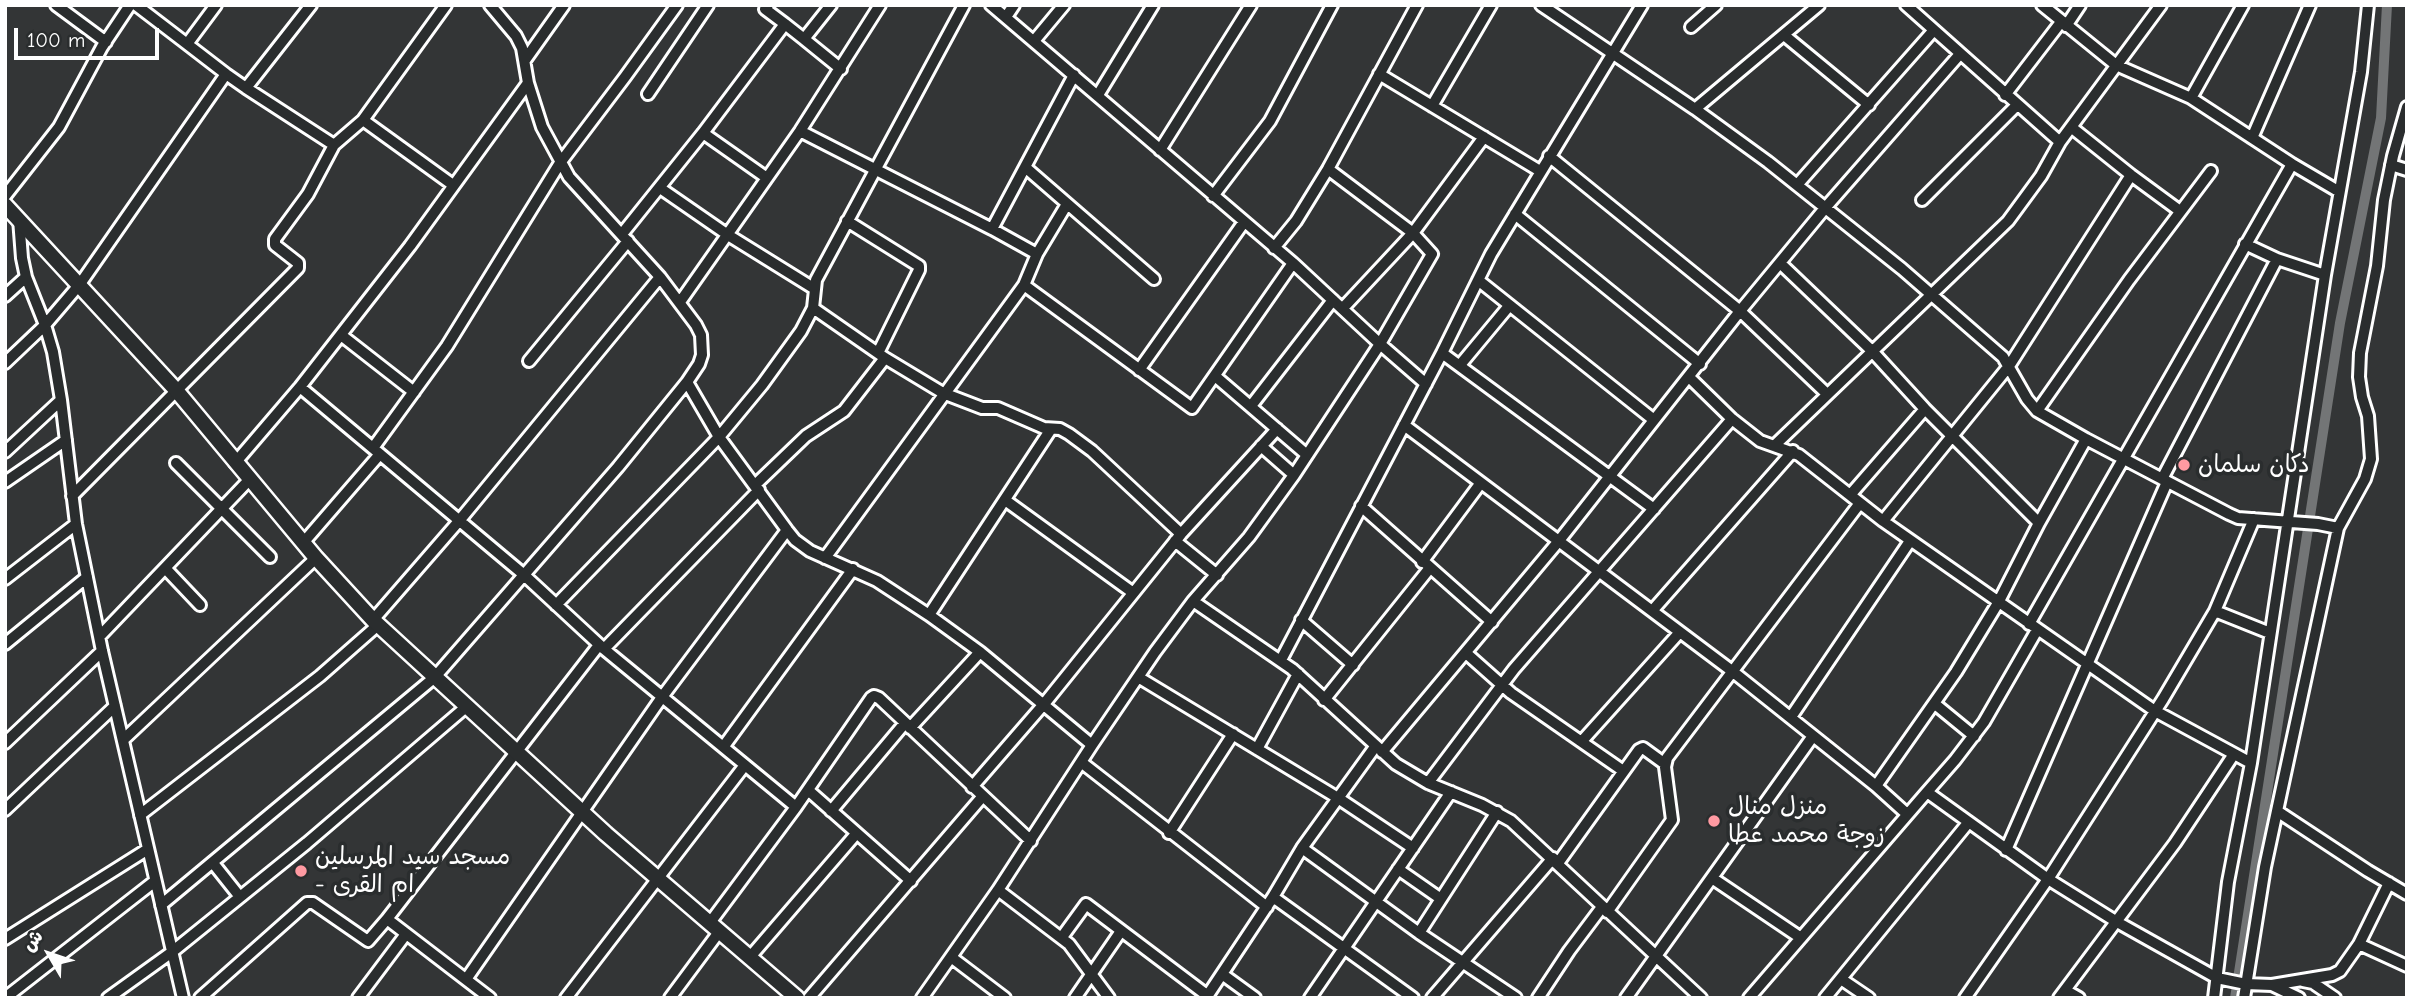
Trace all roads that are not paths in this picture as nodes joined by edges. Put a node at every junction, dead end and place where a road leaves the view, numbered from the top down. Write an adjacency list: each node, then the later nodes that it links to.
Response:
1 (56, 5): 42 (street)
2 (130, 5): 42 (street)
3 (136, 5): 43 (street)
4 (216, 5): 43 (street)
5 (311, 5): 53 (street)
6 (446, 5): 63 (street)
7 (564, 5): 46 (street)
8 (677, 5): 73 (street)
9 (708, 5): 54 (street)
10 (831, 5): 40 (street)
11 (880, 5): 48 (street)
12 (964, 5): 78 (street)
13 (991, 5): 34 (street)
14 (1014, 5): 34 (street)
15 (1064, 5): 41 (street)
16 (1153, 5): 56 (street)
17 (1251, 5): 71 (street)
18 (1332, 5): 89 (street)
19 (1417, 5): 50 (street)
20 (1491, 5): 60 (street)
21 (1541, 5): 45 (street)
22 (1642, 5): 45 (street)
23 (1716, 5): 37 (street)
24 (1819, 5): 39 (street)
25 (1906, 5): 38 (street)
26 (2042, 5): 36 (street)
27 (2080, 5): 36 (street)
28 (2161, 5): 47 (street)
29 (2243, 5): 57 (street)
30 (2310, 5): 68 (street)
31 (2368, 5): 87 (street)
32 (492, 6): 46 (street)
33 (765, 6): 35 (street)
34 (1006, 17): 41 (street)
35 (785, 24): 40 (street); 66 (street)
36 (2064, 24): 47 (street); 55 (street)
37 (1690, 27)
38 (1934, 30): 44 (street); 58 (street)
39 (1784, 35): 58 (street); 62 (street)
40 (804, 39): 48 (street)
41 (1034, 41): 51 (street)
42 (106, 42): 88 (street)
43 (187, 44): 49 (street)
44 (1960, 54): 55 (street); 93 (street)
45 (1613, 55): 62 (street); 72 (street)
46 (525, 60): 52 (street)
47 (2116, 65): 57 (street); 64 (street)
48 (841, 69): 65 (street)
49 (226, 74): 53 (street); 114 (street)
50 (1379, 74): 60 (street); 77 (street)
51 (1074, 75): 56 (street); 76 (street)
52 (528, 83): 73 (street); 84 (street)
53 (246, 89): 70 (street)
54 (648, 94)
55 (2005, 95): 59 (street)
56 (1098, 96): 71 (street)
57 (2192, 98): 68 (street)
58 (1869, 105): 85 (street)
59 (2017, 105): 69 (street); 90 (street)
60 (1433, 106): 67 (street)
61 (2407, 107): 75 (street)
62 (1695, 109): 85 (street)
63 (363, 120): 70 (street); 84 (street)
64 (2071, 127): 69 (street); 82 (street)
65 (800, 131): 78 (street); 83 (street)
66 (703, 133): 83 (street); 86 (street)
67 (1484, 137): 80 (street); 100 (street)
68 (2252, 138): 74 (street)
69 (2060, 142): 117 (street)
70 (334, 145): 142 (street)
71 (1160, 150): 89 (street)
72 (1549, 156): 80 (street); 124 (street)
73 (560, 163): 102 (street); 143 (street)
74 (2292, 163): 87 (street); 103 (street)
75 (2391, 164): 79 (street); 188 (street)
76 (1026, 167): 91 (street); 99 (street)
77 (1328, 169): 100 (street); 104 (street)
78 (875, 170): 97 (street); 99 (street)
79 (2407, 170)
80 (1540, 171): 95 (street)
81 (2211, 171): 94 (street)
82 (2131, 175): 94 (street); 135 (street)
83 (767, 178): 101 (street)
84 (453, 185): 126 (street)
85 (1797, 185): 93 (street)
86 (660, 188): 101 (street); 102 (street)
87 (2338, 191): 109 (street)
88 (5, 196)
89 (1213, 197): 98 (street)
90 (1922, 200)
91 (1067, 204): 105 (street); 112 (street)
92 (5, 205): 96 (street)
93 (1826, 207): 108 (street); 117 (street)
94 (2180, 211): 149 (street)
95 (1515, 214): 113 (street); 133 (street)
96 (19, 219): 110 (street); 114 (street)
97 (847, 221): 116 (street); 130 (street)
98 (1244, 222): 104 (street); 136 (street)
99 (992, 229): 105 (street)
100 (1413, 233): 123 (street); 127 (street)
101 (728, 235): 116 (street); 120 (street)
102 (625, 237): 111 (street); 131 (street)
103 (2245, 244): 106 (street); 165 (street)
104 (1274, 248): 107 (street)
105 (1037, 254): 115 (street)
106 (2277, 259): 109 (street); 171 (street)
107 (1293, 263): 119 (street); 137 (street)
108 (1780, 263): 124 (street); 128 (street)
109 (2325, 275): 185 (street)
110 (26, 277): 118 (street); 125 (street)
111 (660, 277): 120 (street); 183 (street)
112 (1154, 279)
113 (1478, 280): 121 (street); 129 (street)
114 (80, 284): 125 (street); 142 (street)
115 (1024, 285): 136 (street); 144 (street)
116 (815, 289): 122 (street)
117 (1931, 293): 128 (street); 135 (street)
118 (5, 296)
119 (1333, 300): 123 (street); 147 (street)
120 (680, 302): 139 (street)
121 (1509, 306): 134 (street); 151 (street)
122 (813, 308): 130 (street); 156 (street)
123 (1343, 308): 127 (street)
124 (1740, 311): 133 (street); 145 (street)
125 (45, 325): 132 (street); 146 (street)
126 (341, 335): 141 (street); 143 (street)
127 (1380, 344): 140 (street); 164 (street)
128 (1871, 350): 145 (street); 148 (street)
129 (1442, 353): 134 (street); 140 (street)
130 (882, 355): 144 (street); 174 (street)
131 (528, 361)
132 (5, 363)
133 (1700, 364): 138 (street)
134 (1460, 365): 169 (street)
135 (2009, 366): 149 (street); 155 (street)
136 (1139, 370): 137 (street)
137 (1216, 376): 147 (street)
138 (1689, 377): 150 (street); 151 (street)
139 (687, 382): 156 (street); 201 (street)
140 (1426, 384): 152 (street)
141 (300, 387): 161 (street); 167 (street)
142 (176, 390): 167 (street); 176 (street)
143 (414, 392): 161 (street)
144 (943, 393): 153 (street); 196 (street)
145 (1826, 393): 160 (street)
146 (61, 400): 158 (street); 163 (street)
147 (1251, 406): 154 (street)
148 (1925, 409): 155 (street); 175 (street)
149 (2037, 411): 157 (street)
150 (1732, 419): 160 (street); 181 (street)
151 (1654, 420): 169 (street)
152 (1404, 425): 173 (street); 179 (street)
153 (1051, 429): 177 (street); 190 (street)
154 (1277, 429): 159 (street); 164 (street)
155 (1952, 436): 184 (street); 186 (street)
156 (719, 437): 174 (street); 209 (street)
157 (2086, 439): 165 (street); 186 (street)
158 (66, 440): 172 (street); 176 (street)
159 (1261, 446): 168 (street); 190 (street)
160 (1774, 446): 162 (street)
161 (377, 451): 183 (street); 193 (street)
162 (1793, 451): 175 (street); 210 (street)
163 (5, 452)
164 (1307, 455): 168 (street)
165 (2125, 459): 171 (street); 216 (street)
166 (176, 463): 180 (street)
167 (235, 463): 170 (street)
168 (1294, 475): 202 (street)
169 (1608, 477): 181 (street); 192 (street)
170 (250, 479): 180 (street); 193 (street)
171 (2164, 481): 182 (street); 226 (street)
172 (5, 482)
173 (1480, 484): 192 (street); 197 (street)
174 (757, 488): 189 (street); 221 (street)
175 (1851, 494): 178 (street)
176 (72, 496): 187 (street)
177 (1005, 500): 205 (street); 212 (street)
178 (1860, 503): 184 (street); 228 (street)
179 (1361, 506): 197 (street); 213 (street)
180 (221, 509): 194 (street); 198 (street)
181 (1654, 509): 200 (street)
182 (2254, 519): 185 (street); 211 (street)
183 (459, 521): 201 (street); 214 (street)
184 (1883, 521): 191 (street)
185 (2287, 521): 188 (street); 218 (street)
186 (2039, 523): 207 (street)
187 (76, 524): 203 (street); 204 (street)
188 (2338, 528): 270 (street)
189 (787, 530): 196 (street); 233 (street)
190 (1178, 538): 202 (street); 205 (street)
191 (1910, 541): 207 (street); 240 (street)
192 (1558, 542): 200 (street); 215 (street)
193 (303, 543): 195 (street)
194 (270, 557)
195 (316, 558): 214 (street); 245 (street)
196 (825, 558): 199 (street)
197 (1426, 565): 215 (street); 227 (street)
198 (165, 568): 208 (street); 219 (street)
199 (853, 569): 212 (street); 249 (street)
200 (1600, 573): 210 (street); 232 (street)
201 (523, 574): 209 (street); 230 (street)
202 (1217, 575): 206 (street)
203 (87, 577): 219 (street); 220 (street)
204 (5, 579)
205 (1132, 592): 235 (street)
206 (1193, 601): 225 (street); 231 (street)
207 (1998, 603): 216 (street); 236 (street)
208 (200, 605)
209 (556, 605): 221 (street)
210 (1652, 611): 217 (street)
211 (2215, 611): 218 (street); 239 (street)
212 (929, 615): 223 (street)
213 (1301, 620): 225 (street); 227 (street)
214 (376, 622): 230 (street); 274 (street)
215 (1492, 622): 224 (street)
216 (2033, 627): 226 (street); 244 (street)
217 (1680, 632): 228 (street); 246 (street)
218 (2270, 633): 255 (street)
219 (100, 636): 222 (street)
220 (5, 644)
221 (601, 647): 233 (street); 252 (street)
222 (102, 651): 237 (street); 247 (street)
223 (979, 652): 235 (street); 241 (street)
224 (1466, 653): 232 (street); 251 (street)
225 (1281, 660): 229 (street)
226 (2090, 664): 239 (street); 282 (street)
227 (1353, 665): 234 (street)
228 (1732, 671): 240 (street); 256 (street)
229 (1298, 674): 234 (street); 250 (street)
230 (435, 677): 238 (street); 284 (street)
231 (1138, 677): 242 (street); 248 (street)
232 (1502, 685): 246 (street); 259 (street)
233 (662, 697): 249 (street); 271 (street)
234 (1324, 700): 251 (street)
235 (1044, 704): 248 (street); 261 (street)
236 (1935, 704): 244 (street); 260 (street)
237 (115, 706): 245 (street); 268 (street)
238 (466, 707): 252 (street); 294 (street)
239 (2155, 712): 253 (street); 289 (street)
240 (1791, 718): 243 (street)
241 (908, 725): 261 (street); 262 (street); 269 (street)
242 (1233, 734): 250 (street); 276 (street)
243 (1813, 736): 260 (street); 286 (street)
244 (1974, 736): 264 (street)
245 (123, 740): 274 (street)
246 (1582, 741): 258 (street)
247 (5, 743)
248 (1092, 745): 254 (street)
249 (724, 747): 257 (street)
250 (1257, 749): 266 (street)
251 (1378, 750): 259 (street); 266 (street)
252 (515, 751): 271 (street); 301 (street)
253 (2234, 754): 255 (street); 302 (street)
254 (1081, 762): 276 (street); 278 (street)
255 (2251, 763): 321 (street)
256 (1665, 764): 258 (street); 300 (street)
257 (745, 765): 267 (street); 287 (street)
258 (1622, 770): 283 (street)
259 (1428, 783): 263 (street)
260 (1875, 786): 273 (street)
261 (972, 787): 265 (street)
262 (808, 790): 267 (street); 269 (street)
263 (1451, 792): 272 (street); 280 (street)
264 (1927, 792): 273 (street); 275 (street)
265 (983, 796): 278 (street); 290 (street)
266 (1338, 798): 279 (street); 280 (street)
267 (796, 807): 303 (street)
268 (5, 810)
269 (831, 811): 277 (street)
270 (2277, 811): 291 (street); 324 (street)
271 (581, 812): 287 (street); 320 (street)
272 (1497, 812): 283 (street); 296 (street)
273 (1907, 814): 308 (street)
274 (140, 816): 281 (street)
275 (1968, 823): 282 (street); 322 (street)
276 (1169, 833): 299 (street)
277 (856, 834): 290 (street); 313 (street)
278 (1031, 841): 292 (street)
279 (1302, 848): 295 (street); 297 (street)
280 (1413, 848): 285 (street)
281 (148, 849): 288 (street); 309 (street)
282 (2006, 850): 289 (street)
283 (1555, 861): 300 (street); 316 (street)
284 (213, 863): 294 (street); 298 (street)
285 (1398, 869): 296 (street); 297 (street)
286 (1712, 878): 308 (street); 315 (street)
287 (657, 879): 303 (street); 335 (street)
288 (155, 880): 298 (street); 330 (street)
289 (2048, 880): 302 (street); 353 (street)
290 (911, 881): 337 (street)
291 (2389, 883): 293 (street); 310 (street)
292 (999, 890): 307 (street); 314 (street)
293 (2407, 894)
294 (240, 897): 312 (street)
295 (1273, 897): 299 (street); 311 (street)
296 (1441, 899): 305 (street)
297 (1376, 902): 305 (street); 311 (street)
298 (161, 905): 312 (street)
299 (1267, 907): 318 (street)
300 (1604, 909): 315 (street); 347 (street)
301 (387, 919): 306 (street); 333 (street)
302 (2117, 922): 321 (street); 326 (street)
303 (714, 928): 313 (street); 336 (street)
304 (1121, 931): 307 (street); 319 (street); 329 (street)
305 (1419, 933): 316 (street)
306 (406, 934): 320 (street); 327 (street)
307 (1062, 937): 319 (street)
308 (1801, 938): 350 (street)
309 (5, 939)
310 (2359, 944): 317 (street); 323 (street)
311 (1345, 947): 343 (street); 344 (street)
312 (172, 952): 331 (street); 332 (street)
313 (750, 957): 328 (street)
314 (951, 957): 338 (street); 339 (street)
315 (1656, 957): 348 (street); 349 (street)
316 (1462, 962): 345 (street); 346 (street)
317 (2407, 967)
318 (1222, 974): 329 (street); 342 (street)
319 (1091, 975): 340 (street); 341 (street)
320 (467, 978): 334 (street)
321 (2220, 978): 324 (street); 355 (street)
322 (1841, 979): 351 (street); 352 (street)
323 (2301, 980): 325 (street); 358 (street)
324 (2246, 984): 325 (street); 356 (street)
325 (2272, 985): 357 (street)
326 (2062, 994): 354 (street)
327 (365, 995)
328 (788, 995)
329 (1207, 997)
330 (5, 998)
331 (108, 998)
332 (183, 998)
333 (200, 998)
334 (490, 998)
335 (566, 998)
336 (670, 998)
337 (809, 998)
338 (922, 998)
339 (1005, 998)
340 (1075, 998)
341 (1108, 998)
342 (1255, 998)
343 (1310, 998)
344 (1413, 998)
345 (1432, 998)
346 (1516, 998)
347 (1538, 998)
348 (1626, 998)
349 (1701, 998)
350 (1749, 998)
351 (1825, 998)
352 (1869, 998)
353 (1965, 998)
354 (2079, 998)
355 (2214, 998)
356 (2244, 998)
357 (2299, 998)
358 (2335, 998)

